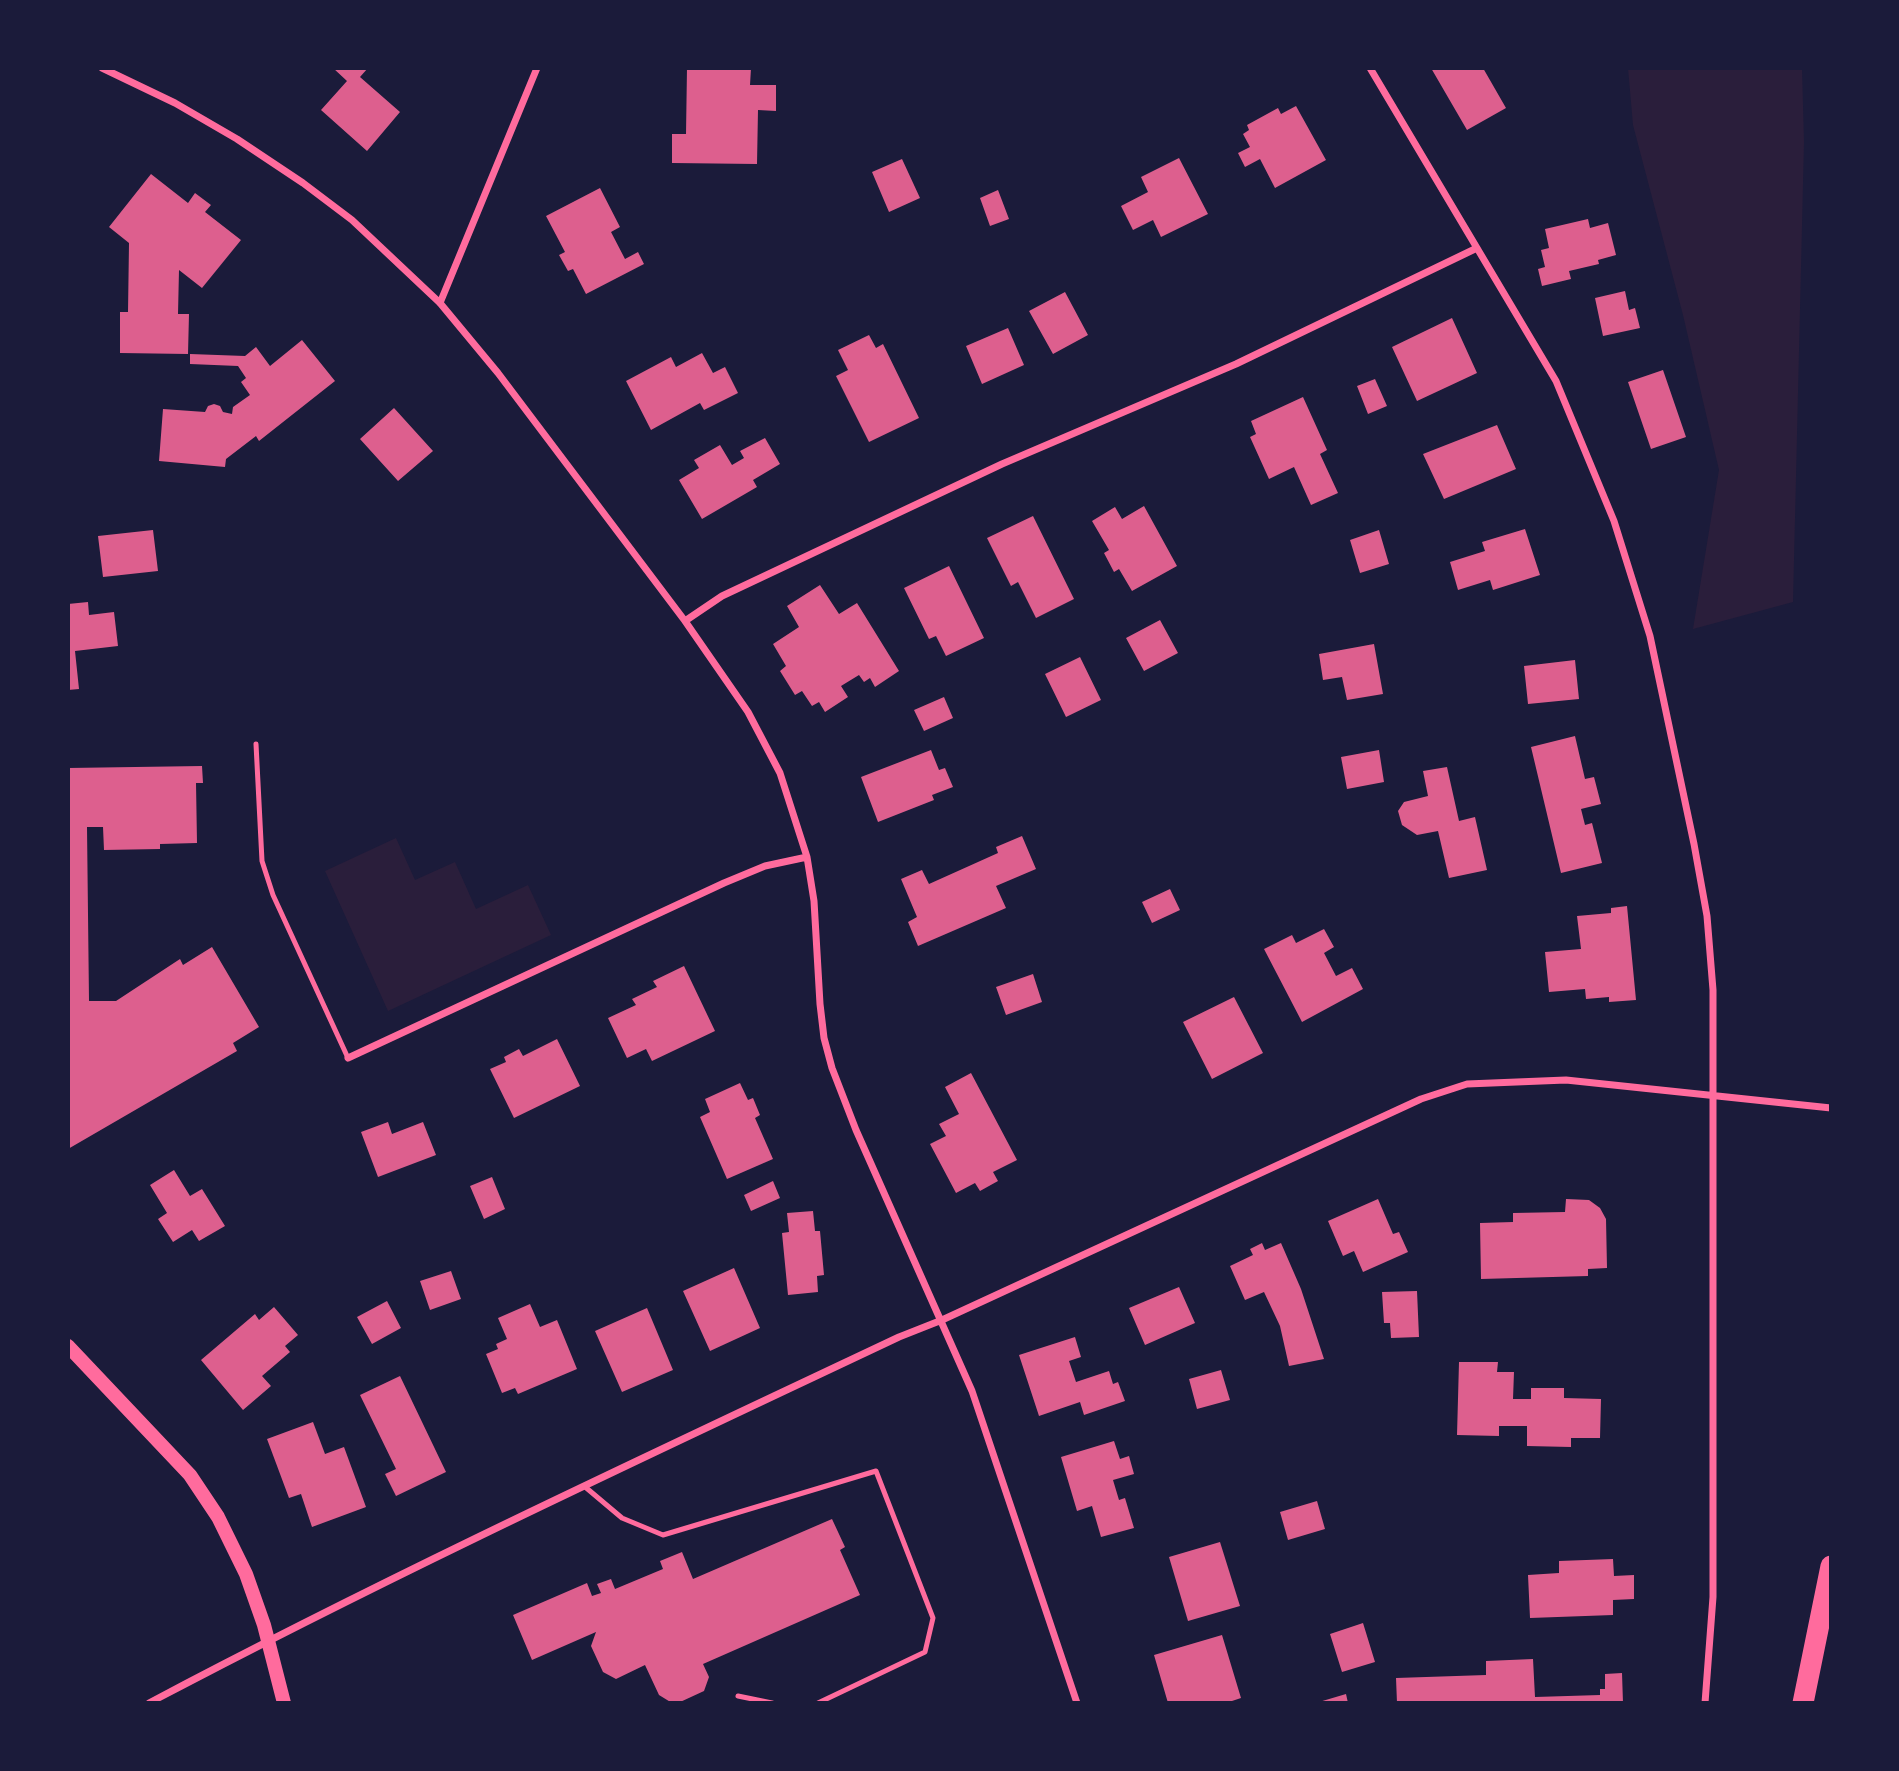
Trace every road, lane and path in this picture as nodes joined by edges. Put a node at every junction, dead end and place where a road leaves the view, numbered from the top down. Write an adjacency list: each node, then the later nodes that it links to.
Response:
1 (102, 68): 5 (street)
2 (537, 68): 5 (street)
3 (1370, 68): 4 (street)
4 (1477, 248): 6 (street); 10 (street)
5 (440, 303): 6 (street)
6 (685, 621): 8 (street)
7 (256, 744): 9 (lane)
8 (807, 857): 9 (street); 12 (street)
9 (348, 1058)
10 (1714, 1095): 11 (street); 12 (street); 23 (street)
11 (1831, 1108)
12 (942, 1320): 14 (street); 22 (street)
13 (68, 1346): 16 (main road)
14 (584, 1486): 16 (street); 21 (lane)
15 (1831, 1566): 24 (highway)
16 (269, 1639): 18 (street); 19 (main road)
17 (738, 1696): 20 (lane)
18 (149, 1703)
19 (284, 1703)
20 (772, 1703)
21 (818, 1703)
22 (1077, 1703)
23 (1706, 1703)
24 (1803, 1703)

